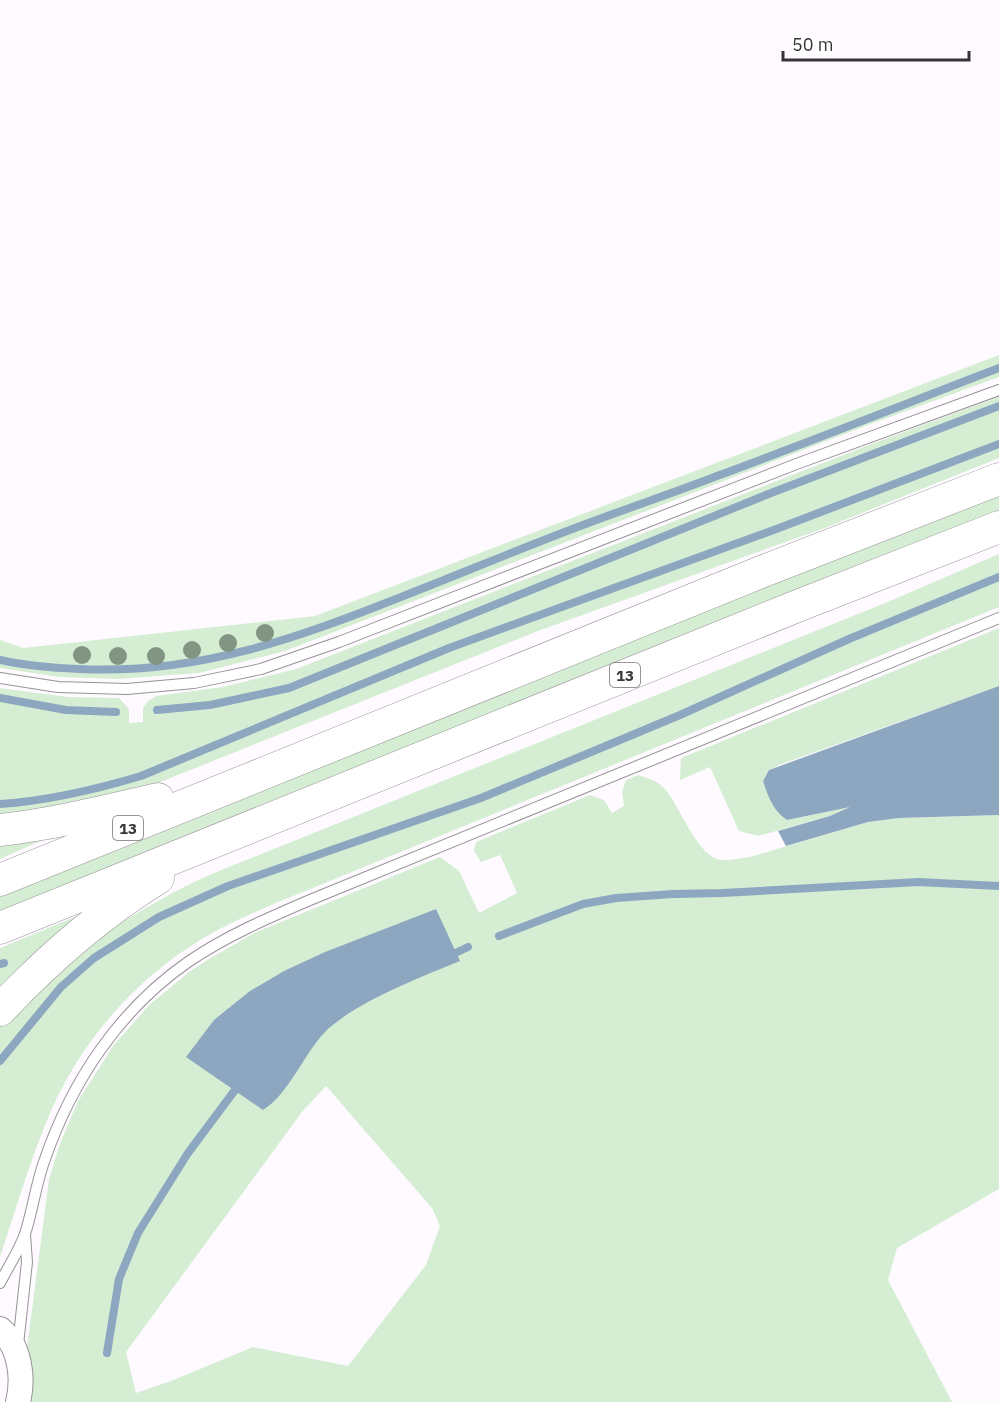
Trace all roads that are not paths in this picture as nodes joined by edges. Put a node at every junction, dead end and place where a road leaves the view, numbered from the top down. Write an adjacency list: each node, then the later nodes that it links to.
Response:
1 (999, 390): 5 (lane)
2 (999, 479): 6 (main road, 13)
3 (999, 527): 7 (main road, 13)
4 (999, 618): 12 (lane)
5 (0, 678)
6 (255, 777): 8 (main road); 9 (main road, 13)
7 (252, 826): 10 (main road, 13); 11 (main road)
8 (0, 830)
9 (0, 880)
10 (0, 928)
11 (0, 1010)
12 (24, 1235): 13 (lane); 15 (lane)
13 (0, 1283)
14 (0, 1329): 15 (street)
15 (17, 1357): 16 (street)
16 (18, 1402)

